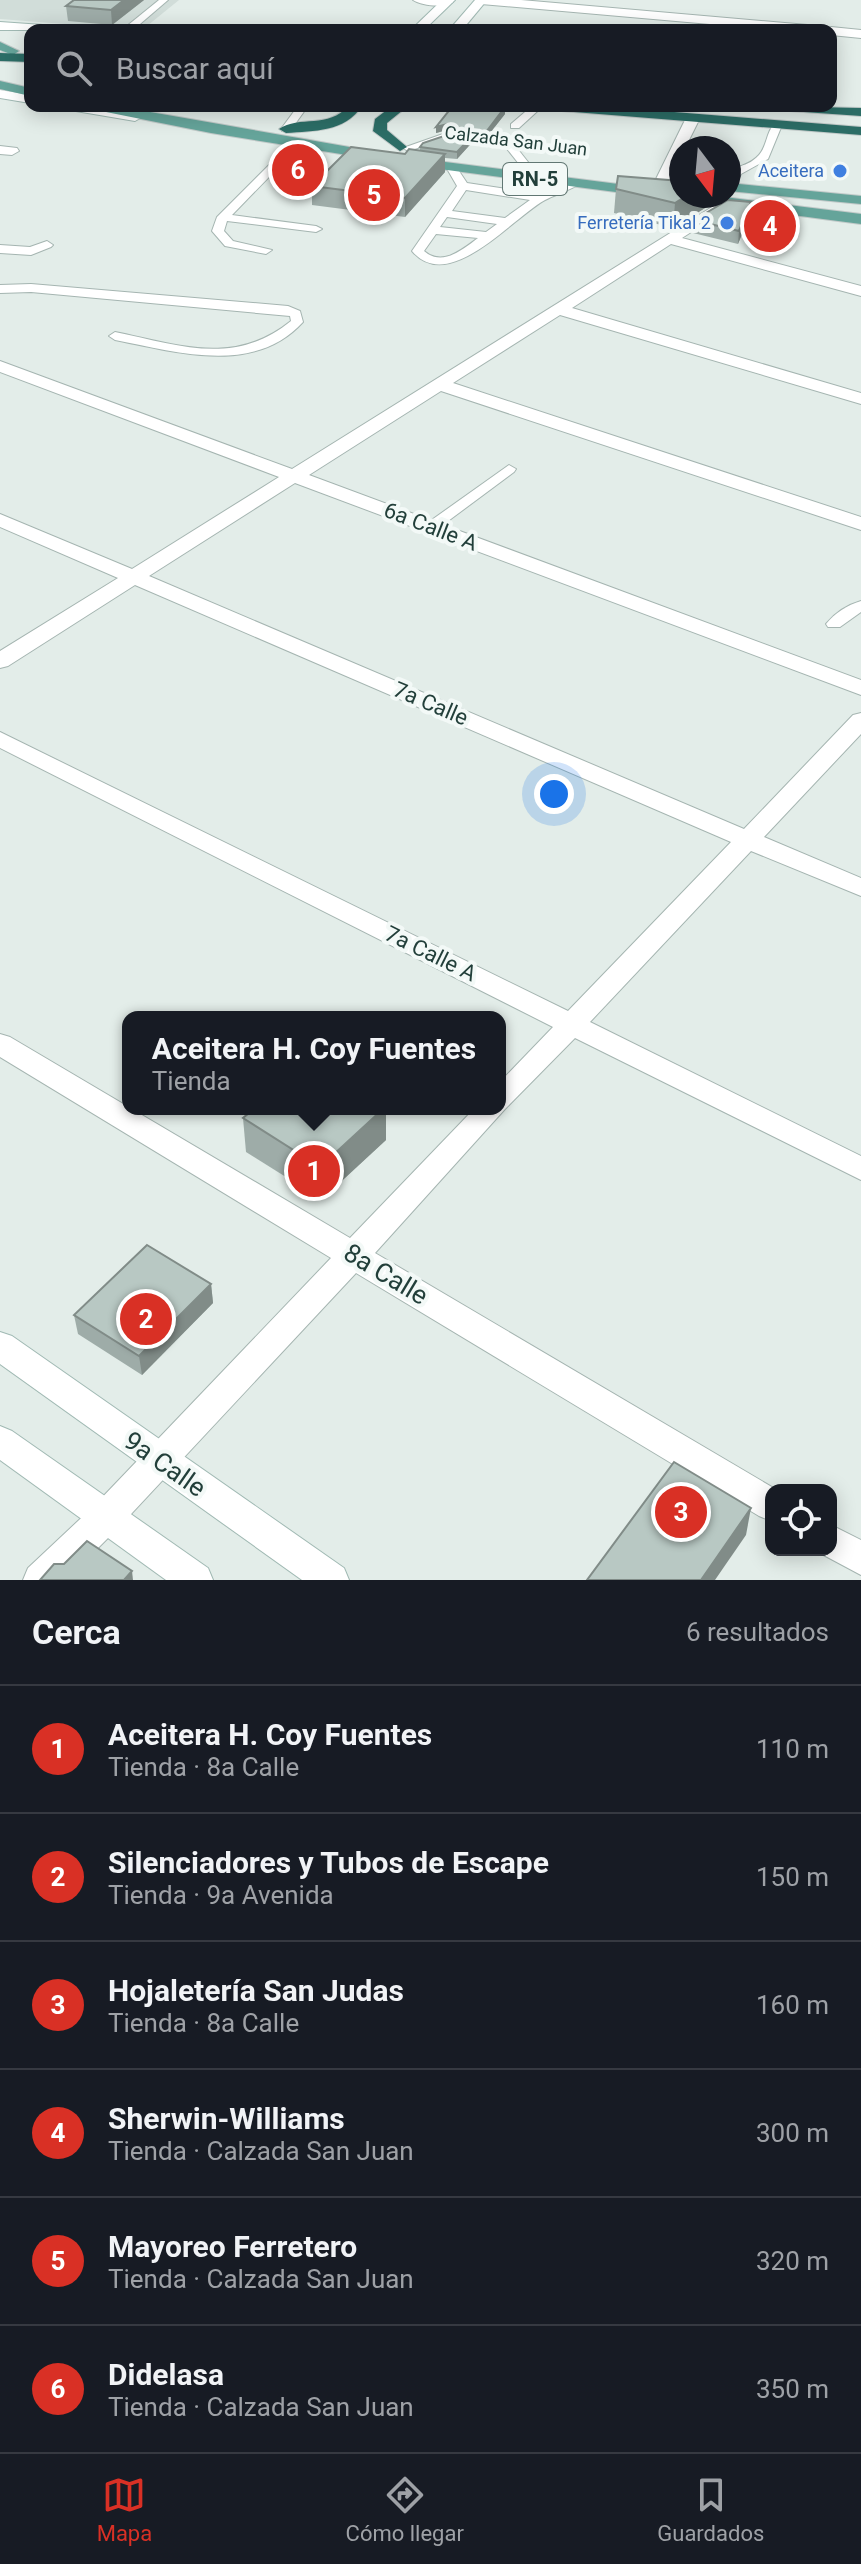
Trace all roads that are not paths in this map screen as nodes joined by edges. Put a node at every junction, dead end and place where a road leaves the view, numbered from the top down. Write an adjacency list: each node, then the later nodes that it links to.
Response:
1 (164, 0): 5 (lane)
2 (419, 0): 4 (street)
3 (481, 0): 7 (street); 8 (street)
4 (448, 1): 6 (street)
5 (134, 24)
6 (423, 24)
7 (460, 24)
8 (751, 24)
9 (0, 26): 10 (street)
10 (24, 28)
11 (837, 32): 12 (street)
12 (861, 34)
13 (4, 51): 14 (highway)
14 (24, 56)
15 (0, 73): 16 (highway)
16 (15, 74)
17 (0, 85): 18 (main road)
18 (24, 91)
19 (0, 94): 20 (street)
20 (24, 98)
21 (837, 110): 30 (highway)
22 (107, 112): 34 (street)
23 (126, 112): 34 (main road, Calzada San Juan / RN-5)
24 (191, 112): 35 (main road, Calzada San Juan / RN-5)
25 (299, 112): 35 (lane)
26 (350, 112): 35 (highway)
27 (390, 112): 40 (highway)
28 (531, 112): 33 (lane)
29 (621, 112): 31 (highway)
30 (861, 112)
31 (693, 118): 32 (highway); 44 (street)
32 (777, 125): 36 (highway); 43 (lane)
33 (515, 126)
34 (211, 129): 39 (main road, Calzada San Juan / RN-5)
35 (286, 129): 40 (main road, Calzada San Juan / RN-5)
36 (861, 131)
37 (449, 135): 40 (lane)
38 (505, 140): 41 (lane)
39 (298, 142): 42 (main road, Calzada San Juan / RN-5); 55 (lane)
40 (404, 148): 41 (main road, Calzada San Juan / RN-5)
41 (523, 162): 44 (main road, Calzada San Juan / RN-5)
42 (451, 167): 46 (main road, Calzada San Juan / RN-5); 47 (lane)
43 (741, 170)
44 (663, 179): 45 (main road, Calzada San Juan / RN-5)
45 (669, 180)
46 (573, 184): 48 (main road, Calzada San Juan / RN-5); 51 (lane)
47 (463, 186): 51 (lane); 54 (lane)
48 (669, 189)
49 (741, 193): 52 (main road, Calzada San Juan / RN-5)
50 (741, 195): 56 (main road, Calzada San Juan / RN-5)
51 (540, 198): 57 (lane)
52 (861, 200)
53 (708, 208): 61 (street)
54 (444, 213): 57 (lane); 59 (lane)
55 (223, 217): 58 (lane); 64 (lane)
56 (861, 219)
57 (507, 222): 60 (lane)
58 (316, 229)
59 (432, 230): 60 (lane); 60 (lane)
60 (487, 236)
61 (669, 239): 66 (street); 67 (street)
62 (47, 245): 63 (lane)
63 (0, 249)
64 (266, 250)
65 (0, 289): 68 (lane)
66 (861, 291)
67 (558, 309): 70 (street); 71 (street)
68 (115, 336)
69 (0, 366): 73 (street, 6a Calle A)
70 (438, 384): 73 (street); 75 (street)
71 (861, 399)
72 (509, 469): 76 (lane)
73 (294, 475): 76 (street, 6a Calle A); 77 (street)
74 (0, 520): 77 (street, 7a Calle)
75 (861, 524)
76 (431, 527): 81 (street, 6a Calle A)
77 (134, 576): 80 (street); 84 (street, 7a Calle)
78 (861, 606): 79 (lane)
79 (834, 624)
80 (0, 661)
81 (861, 688)
82 (861, 720): 84 (street)
83 (0, 739): 86 (street, 7a Calle A)
84 (748, 839): 85 (street, 7a Calle); 86 (street)
85 (861, 888)
86 (573, 1023): 88 (street); 90 (street, 7a Calle A)
87 (0, 1044): 91 (street, 8a Calle)
88 (506, 1094)
89 (485, 1115): 91 (street)
90 (861, 1169)
91 (354, 1254): 94 (street); 95 (street, 8a Calle)
92 (0, 1346): 94 (street, 9a Calle)
93 (0, 1441): 96 (street)
94 (159, 1460): 96 (street); 101 (street, 9a Calle)
95 (765, 1501)
96 (106, 1517): 99 (street); 100 (street)
97 (837, 1545): 98 (street)
98 (861, 1559)
99 (41, 1580)
100 (195, 1580)
101 (331, 1580)

